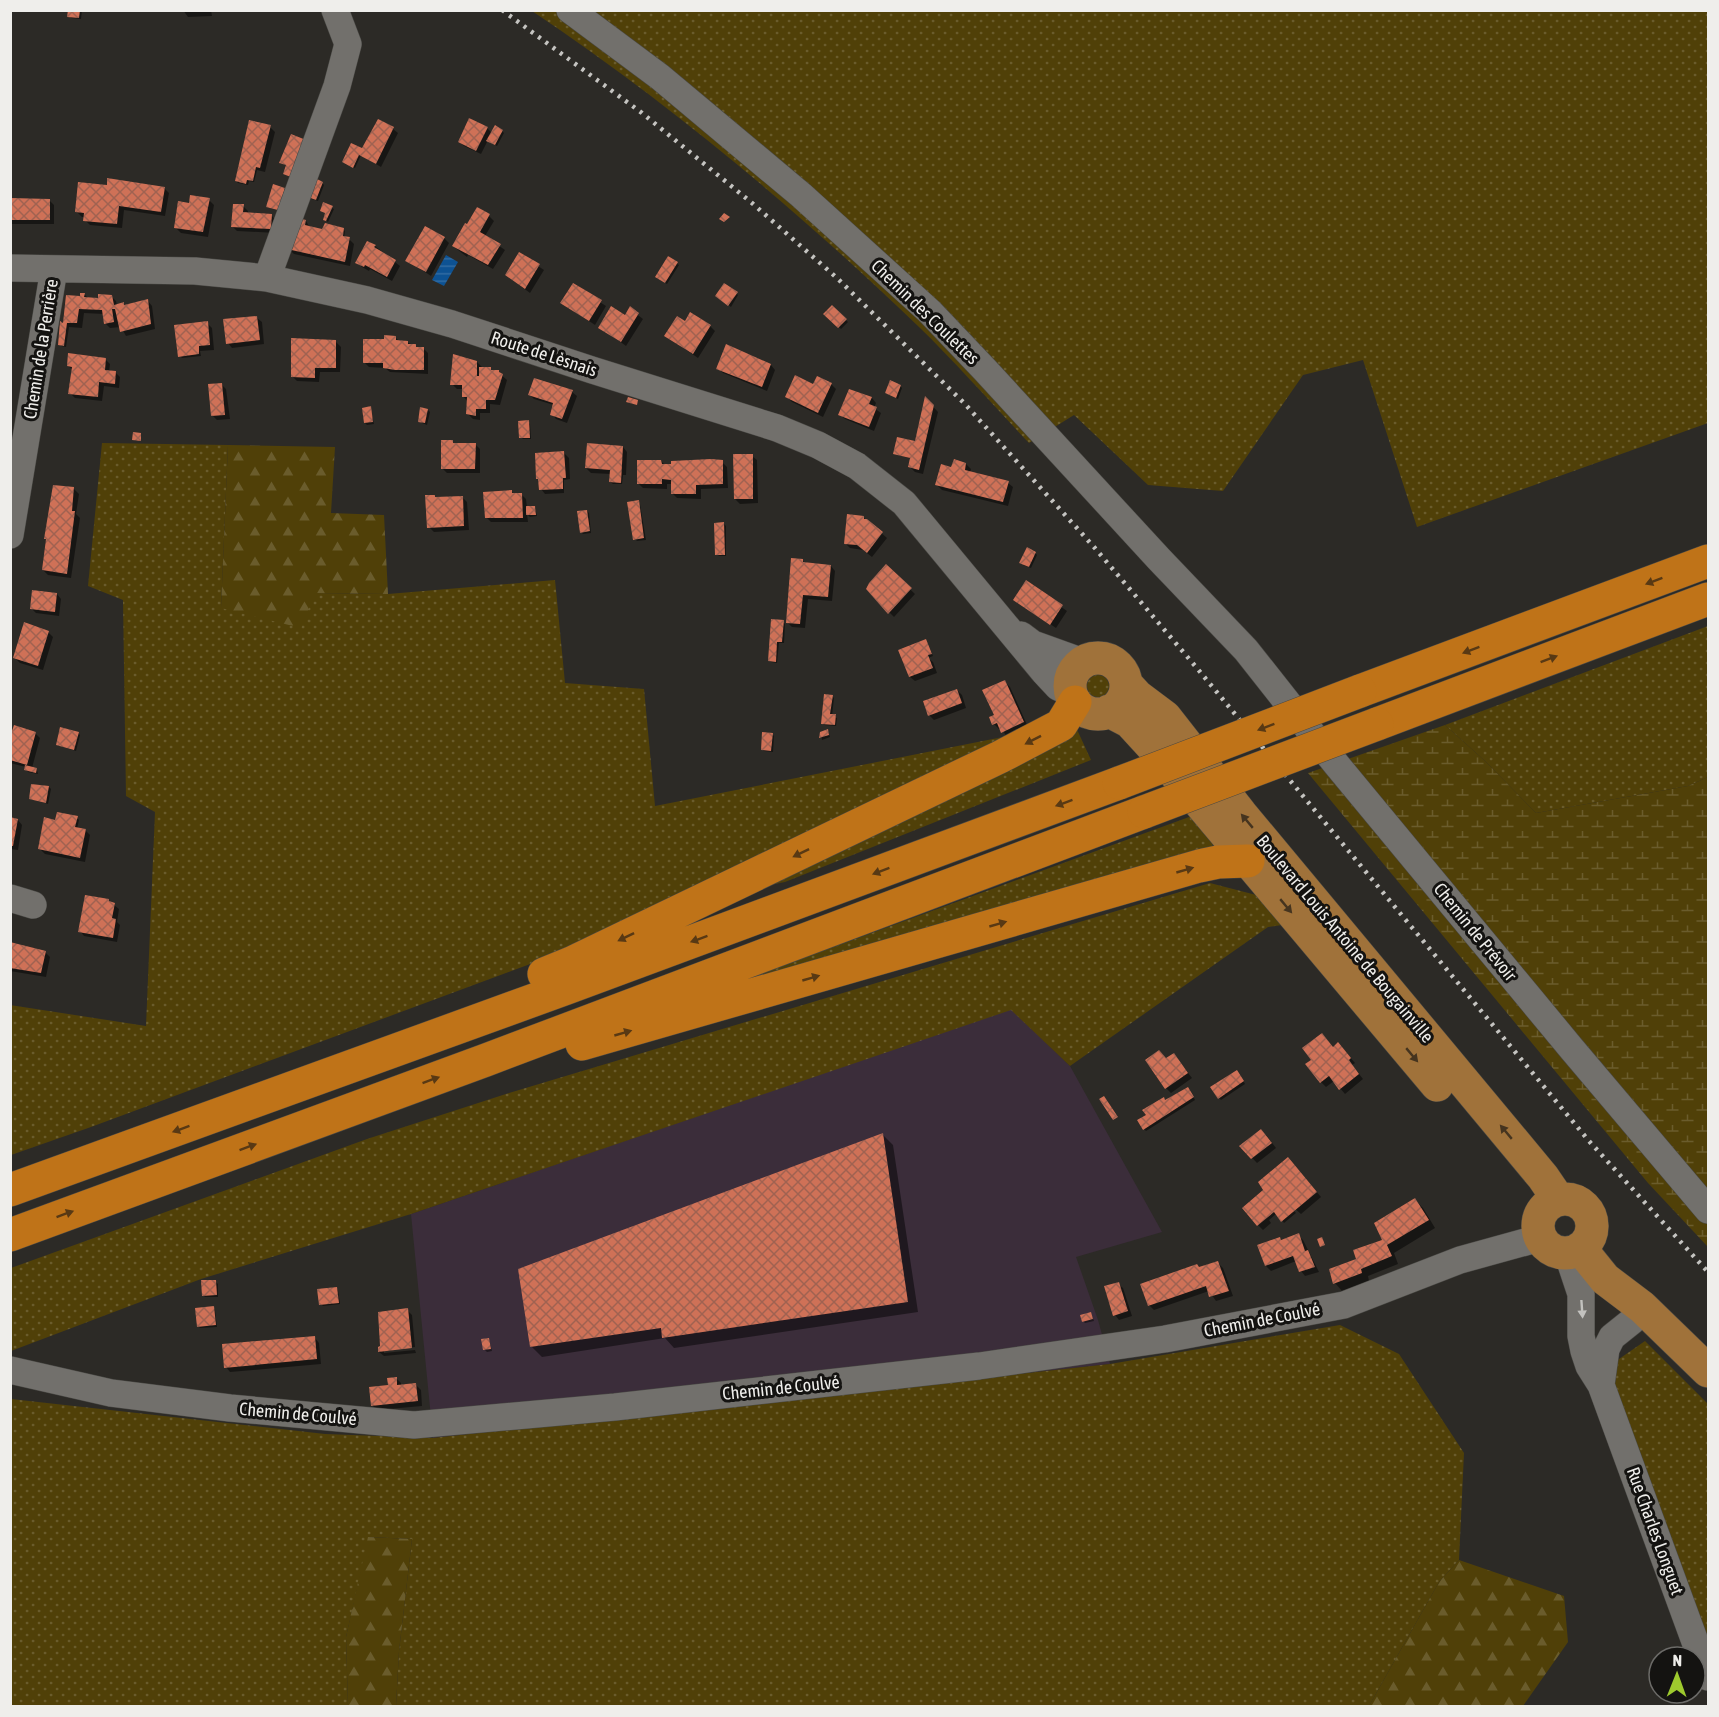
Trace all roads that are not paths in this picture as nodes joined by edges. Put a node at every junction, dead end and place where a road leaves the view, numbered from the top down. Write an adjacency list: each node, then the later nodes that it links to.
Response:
1 (335, 10): 5 (street)
2 (570, 10): 10 (street, Chemin des Coulettes)
3 (10, 268): 4 (street, Route de Lèsnais)
4 (54, 269): 5 (street, Route de Lèsnais); 6 (street, Chemin de la Perrière)
5 (267, 278): 9 (street, Route de Lèsnais)
6 (10, 535)
7 (1708, 561): 17 (highway, one-way to 17, bridge)
8 (1708, 599): 16 (highway, one-way to 8, bridge)
9 (1001, 619): 11 (street, Route de Lèsnais); 13 (street, Route de Lèsnais)
10 (1246, 650): 19 (street, Chemin de Prévoir)
11 (1083, 662): 12 (main road); 13 (main road)
12 (1126, 684): 14 (main road); 20 (main road, Boulevard Louis Antoine de Bougainville, one-way to 12)
13 (1073, 698): 14 (main road); 17 (highway, one-way to 17)
14 (1109, 711): 15 (main road, Boulevard Louis Antoine de Bougainville)
15 (1248, 861): 16 (highway, one-way to 15); 20 (main road, Boulevard Louis Antoine de Bougainville, one-way to 20)
16 (486, 1060): 21 (highway, one-way to 16)
17 (334, 1073): 18 (highway, one-way to 18)
18 (10, 1190)
19 (1708, 1210)
20 (1563, 1230): 22 (main road, Boulevard Louis Antoine de Bougainville); 23 (street, Chemin de Coulvé); 25 (street, Rue Charles Longuet, one-way to 25)
21 (10, 1234)
22 (1642, 1307): 24 (main road, Boulevard Louis Antoine de Bougainville); 25 (street, Rue Charles Longuet)
23 (10, 1370)
24 (1708, 1371)
25 (1600, 1385): 26 (street, Rue Charles Longuet)
26 (1708, 1677)

